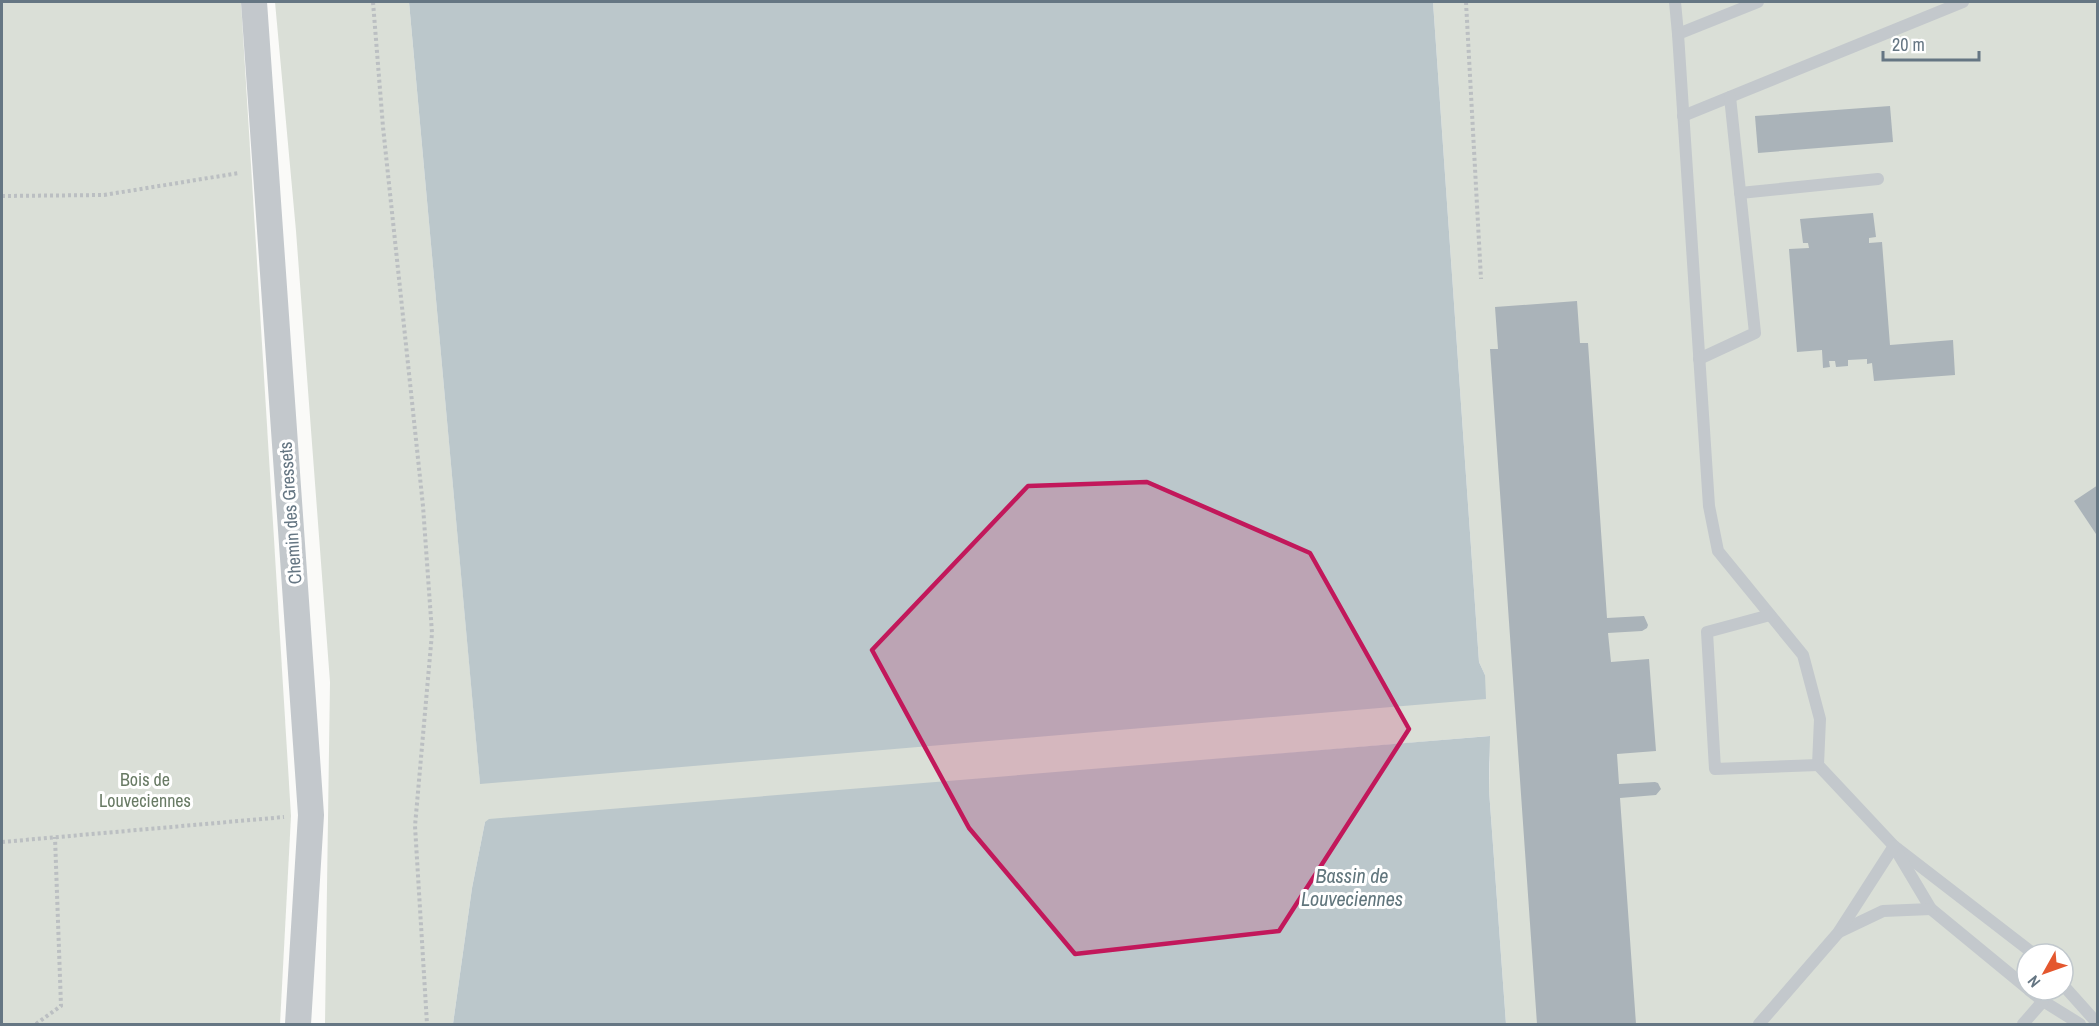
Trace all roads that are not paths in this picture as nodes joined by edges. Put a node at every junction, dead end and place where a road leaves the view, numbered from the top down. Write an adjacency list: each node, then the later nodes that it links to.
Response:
1 (254, 2): 21 (street, Chemin des Gressets)
2 (1675, 2): 5 (lane)
3 (1758, 2): 5 (lane)
4 (1963, 2): 6 (lane)
5 (1678, 34): 7 (lane)
6 (1730, 97): 7 (lane); 9 (lane)
7 (1683, 116): 10 (lane)
8 (1878, 179): 9 (lane)
9 (1740, 193): 10 (lane)
10 (1699, 359): 11 (lane)
11 (1770, 615): 12 (lane); 12 (lane)
12 (1818, 765): 13 (lane)
13 (1894, 846): 14 (lane); 15 (lane); 16 (lane)
14 (1931, 909): 15 (lane); 17 (lane)
15 (1838, 933): 22 (lane)
16 (2018, 942)
17 (2015, 978)
18 (2075, 999): 25 (lane)
19 (2039, 1002): 23 (lane)
20 (2051, 1002): 24 (lane)
21 (298, 1024)
22 (1759, 1024)
23 (2023, 1024)
24 (2080, 1024)
25 (2097, 1024)

